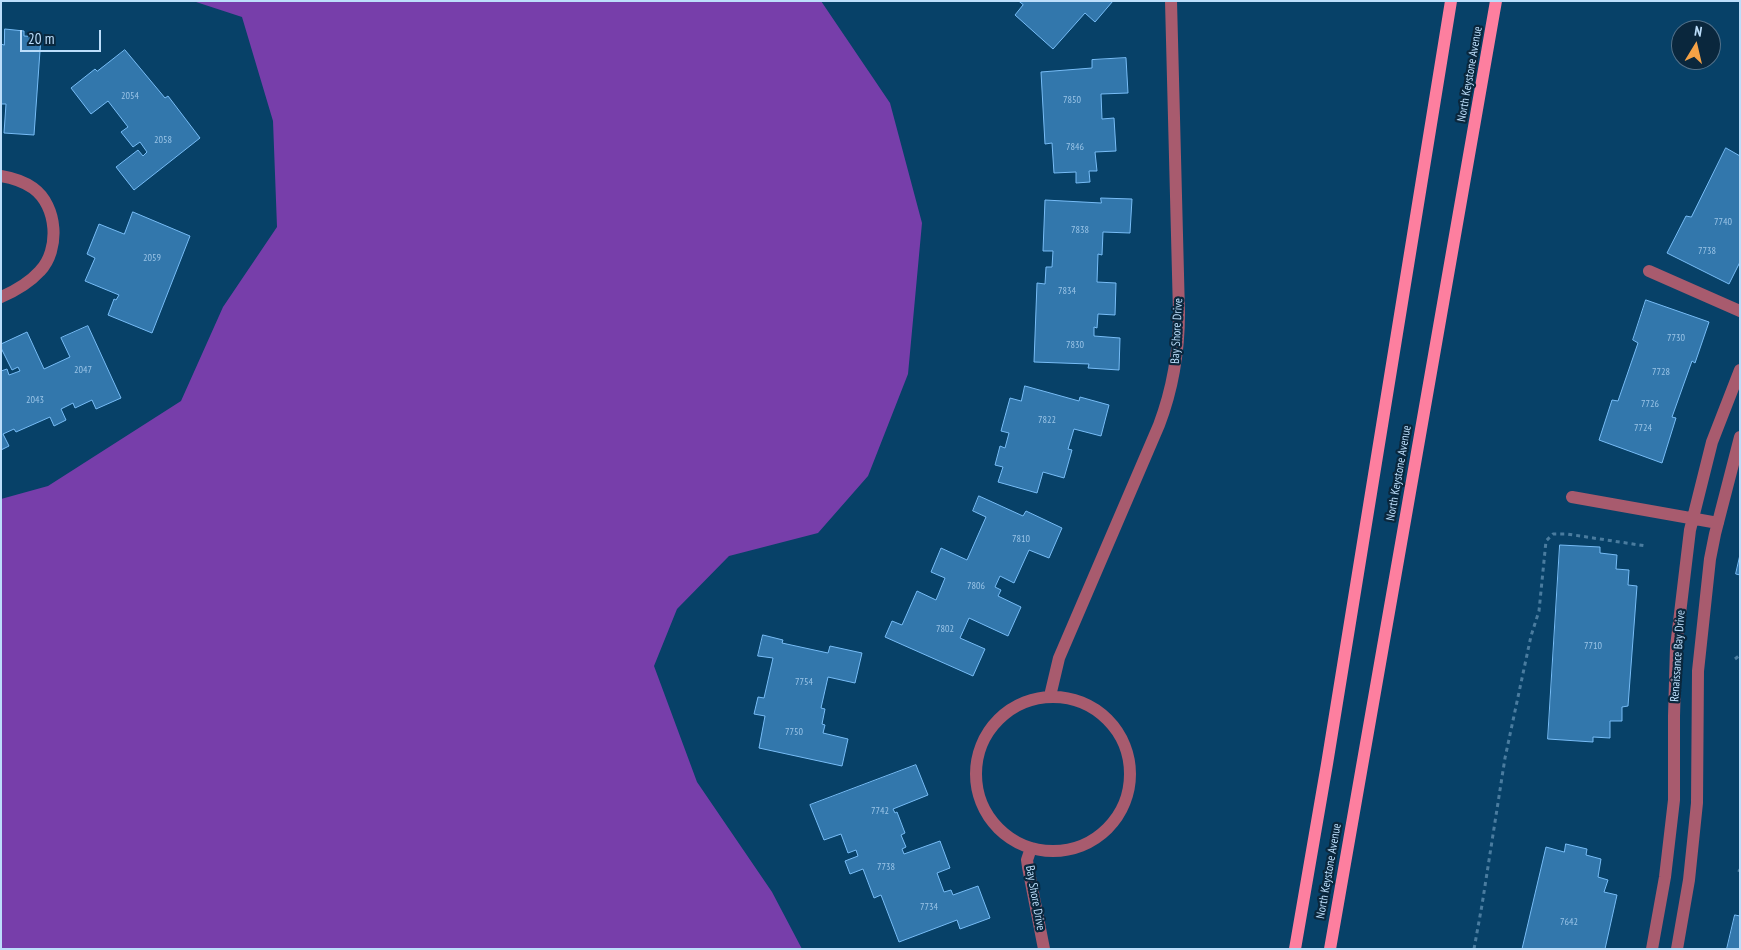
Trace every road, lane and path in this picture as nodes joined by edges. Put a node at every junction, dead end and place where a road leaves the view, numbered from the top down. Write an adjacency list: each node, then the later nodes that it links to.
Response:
1 (1171, 1): 16 (street, Bay Shore Drive)
2 (1451, 1): 19 (main road, North Keystone Avenue)
3 (1496, 1): 20 (main road, North Keystone Avenue)
4 (1, 176): 6 (street)
5 (1649, 271): 7 (street)
6 (1, 297)
7 (1740, 311)
8 (1740, 370): 11 (street, Renaissance Bay Drive)
9 (1740, 437): 12 (street, Renaissance Bay Drive)
10 (1572, 498): 11 (street)
11 (1693, 518): 12 (street); 22 (street, Renaissance Bay Drive)
12 (1718, 523): 23 (street, Renaissance Bay Drive)
13 (1646, 546): 21 (path)
14 (1740, 655): 15 (path)
15 (1735, 659)
16 (1050, 696): 17 (street, Bay Shore Drive); 17 (street, Bay Shore Drive)
17 (1031, 848): 18 (street, Bay Shore Drive)
18 (1044, 949)
19 (1295, 949)
20 (1330, 949)
21 (1474, 949)
22 (1652, 949)
23 (1676, 949)

